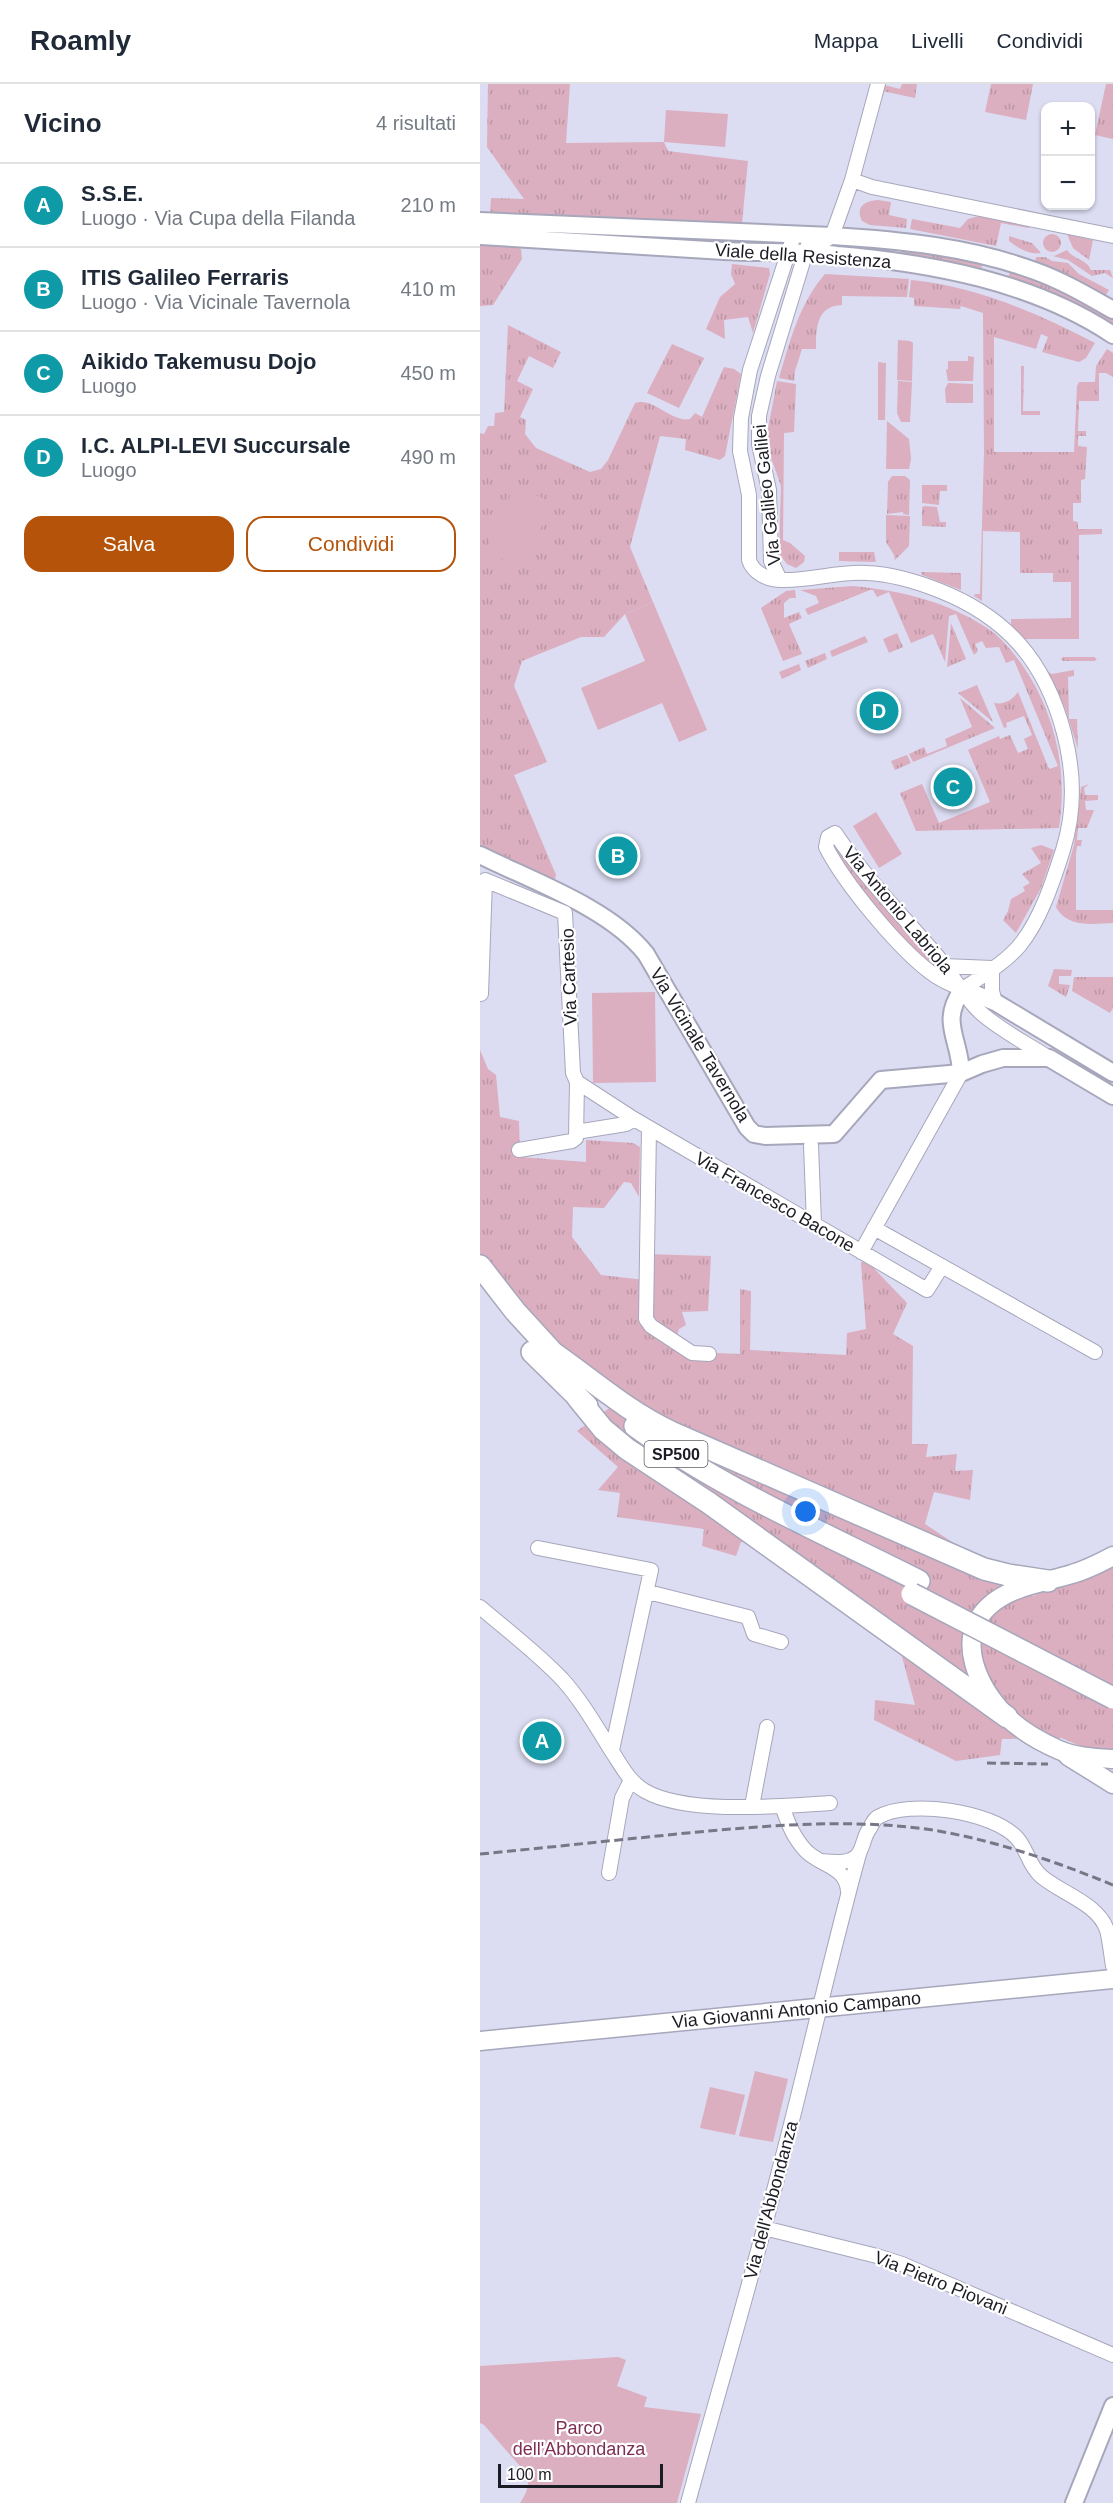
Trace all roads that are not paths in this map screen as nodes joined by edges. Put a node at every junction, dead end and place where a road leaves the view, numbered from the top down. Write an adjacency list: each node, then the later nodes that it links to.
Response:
1 (878, 84): 2 (street)
2 (850, 186): 7 (street); 8 (street)
3 (480, 221): 4 (street, Viale della Resistenza)
4 (794, 235): 5 (street, Viale della Resistenza); 9 (street, Via Galileo Galilei)
5 (811, 235): 7 (street, Viale della Resistenza); 9 (street, Via Galileo Galilei)
6 (480, 236): 9 (street, Viale della Resistenza)
7 (832, 236): 9 (street); 10 (street); 11 (street, Viale della Resistenza)
8 (1113, 236)
9 (796, 253): 10 (street, Viale della Resistenza); 13 (street, Via Galileo Galilei); 13 (street, Via Galileo Galilei)
10 (842, 255): 12 (street, Viale della Resistenza)
11 (1113, 310)
12 (1113, 335)
13 (780, 580): 16 (street, Via Galileo Galilei)
14 (480, 855): 22 (street, Via Vicinale Tavernola)
15 (944, 966): 16 (street); 17 (street, Via Antonio Labriola); 17 (street, Via Antonio Labriola)
16 (992, 968): 17 (street, Via Galileo Galilei); 19 (street)
17 (963, 990): 19 (street, Via Antonio Labriola); 20 (street, Via Antonio Labriola); 22 (street)
18 (481, 994): 23 (street, Via Cartesio)
19 (995, 1002): 21 (street, Via Antonio Labriola)
20 (1049, 1058): 22 (street); 24 (street, Via Antonio Labriola)
21 (1113, 1073)
22 (961, 1074): 31 (street, Via Francesco Bacone)
23 (577, 1082): 25 (street, Via Francesco Bacone); 27 (street, Via Cartesio)
24 (1113, 1096)
25 (634, 1119): 26 (street, Via Francesco Bacone); 27 (street)
26 (649, 1128): 30 (street, Via Francesco Bacone); 38 (street)
27 (576, 1132): 29 (street)
28 (811, 1145): 30 (street)
29 (519, 1150)
30 (814, 1224): 32 (street, Via Francesco Bacone)
31 (874, 1228): 32 (street, Via Francesco Bacone); 34 (street)
32 (861, 1252): 34 (street)
33 (480, 1266): 36 (highway, SP500)
34 (942, 1266): 37 (street)
35 (480, 1290): 39 (highway, SP500)
36 (549, 1350): 42 (highway); 43 (highway, SP500)
37 (1095, 1352)
38 (709, 1354)
39 (577, 1397): 43 (highway, SP500); 49 (highway)
40 (538, 1548): 44 (street)
41 (1113, 1556): 42 (main road)
42 (1048, 1581): 49 (main road)
43 (915, 1588): 47 (highway, SP500); 48 (highway, SP500, bridge)
44 (648, 1592): 46 (street); 51 (street)
45 (480, 1607): 51 (street)
46 (781, 1642)
47 (1113, 1681)
48 (1113, 1698)
49 (1007, 1717): 52 (main road)
50 (767, 1727): 57 (street)
51 (612, 1750): 54 (street)
52 (1062, 1751): 53 (main road); 55 (main road)
53 (1113, 1759)
54 (631, 1780): 57 (street); 61 (street)
55 (1113, 1784)
56 (830, 1803): 58 (street)
57 (752, 1806): 58 (street)
58 (782, 1806): 60 (street)
59 (859, 1854): 60 (street); 62 (street, Via dell'Abbondanza); 63 (street, Via dell'Abbondanza)
60 (821, 1861): 62 (street)
61 (609, 1873)
62 (847, 1896): 65 (street, Via dell'Abbondanza)
63 (1113, 1966)
64 (1113, 1979): 65 (main road, Via Giovanni Antonio Campano)
65 (821, 2007): 66 (main road, Via Giovanni Antonio Campano); 67 (street, Via dell'Abbondanza)
66 (480, 2041)
67 (764, 2228): 68 (street, Via Pietro Piovani); 71 (street, Via dell'Abbondanza)
68 (1113, 2355)
69 (1113, 2406): 72 (street)
70 (1113, 2433): 73 (street)
71 (688, 2503)
72 (1074, 2503)
73 (1086, 2503)

